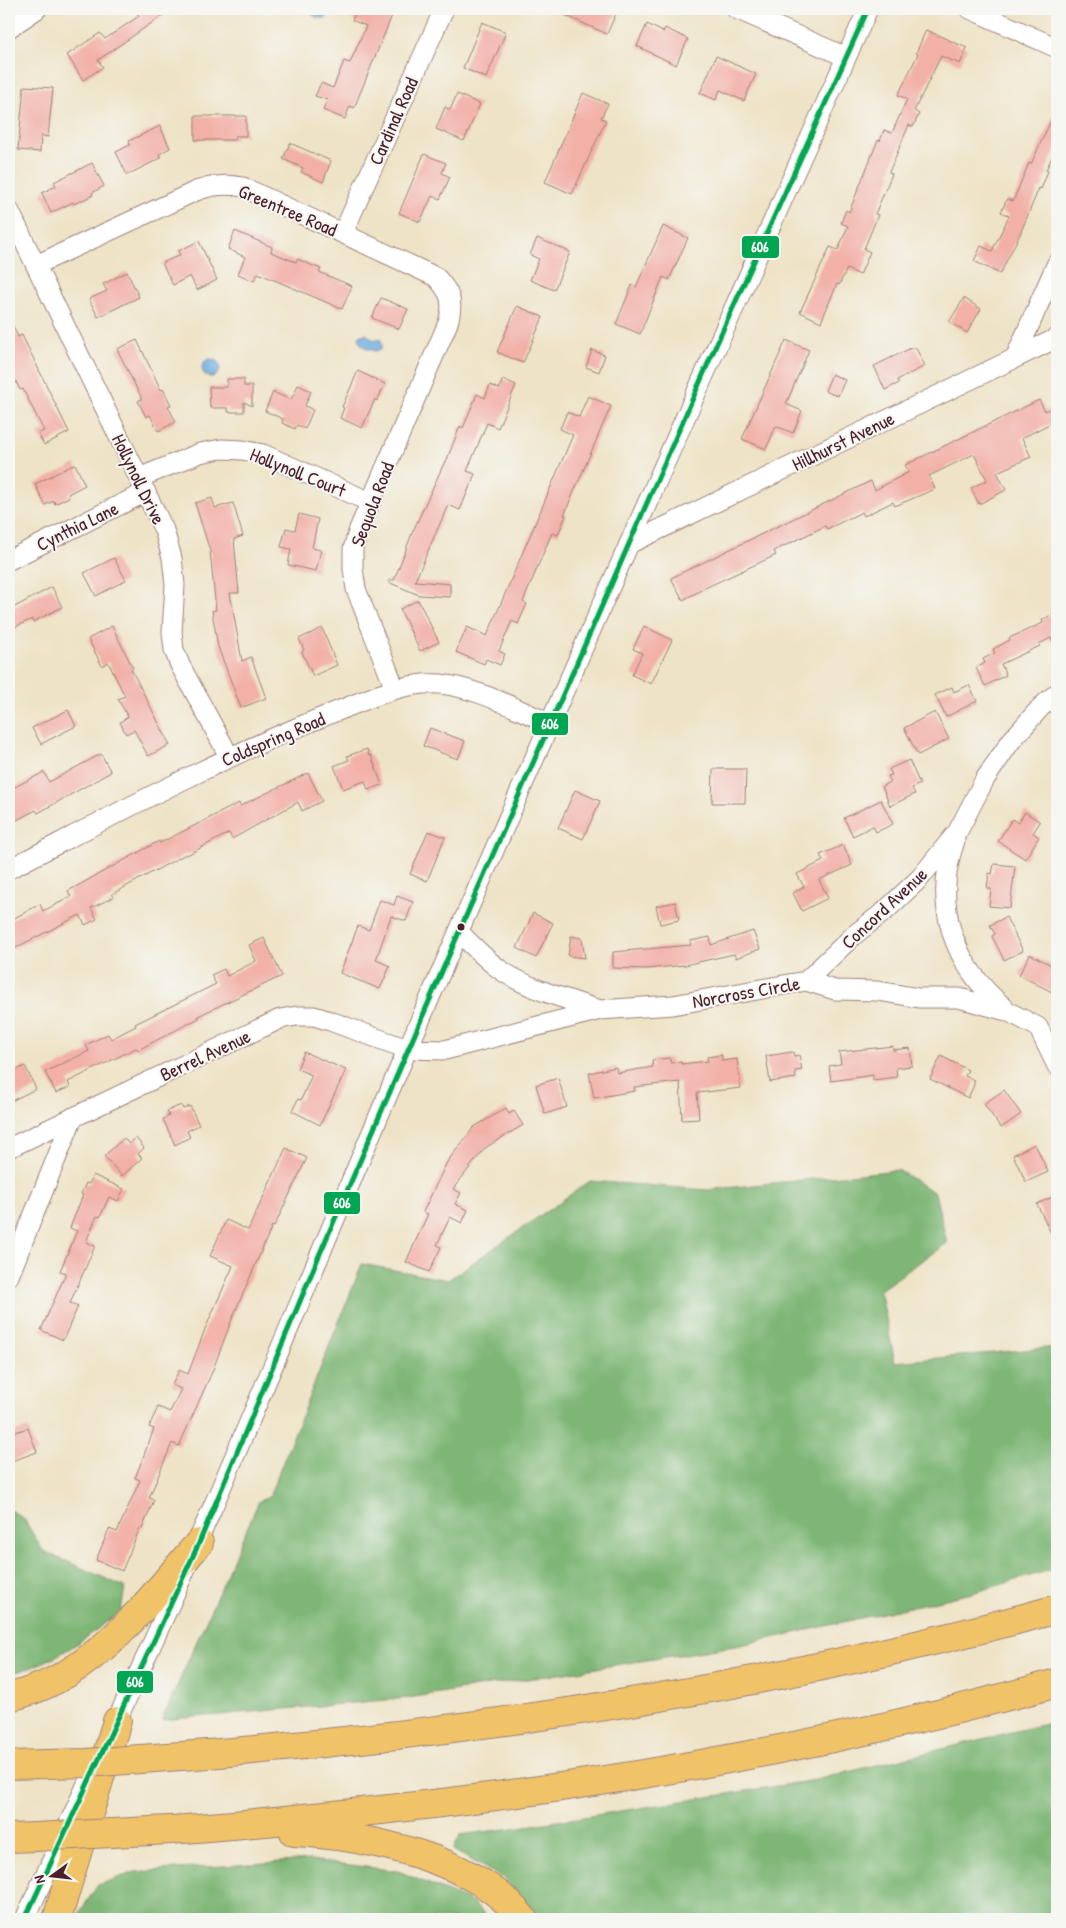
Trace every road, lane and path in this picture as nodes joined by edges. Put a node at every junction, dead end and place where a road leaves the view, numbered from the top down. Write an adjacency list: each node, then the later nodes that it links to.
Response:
1 (37, 9): 6 (street)
2 (444, 9): 10 (street, Cardinal Road)
3 (736, 9): 8 (street)
4 (868, 9): 8 (street)
5 (970, 9): 7 (street)
6 (9, 28)
7 (1057, 48)
8 (846, 57): 18 (street)
9 (9, 210): 12 (street, Hollynoll Drive)
10 (342, 233): 12 (street, Greentree Road); 13 (street, Greentree Road)
11 (1057, 263): 15 (street)
12 (36, 265): 16 (street, Hollynoll Drive)
13 (448, 323): 17 (street, Sequola Road)
14 (1057, 338): 15 (street, Hillhurst Avenue)
15 (1015, 358): 18 (street, Hillhurst Avenue)
16 (143, 485): 17 (street, Hollynoll Court); 19 (street, Cynthia Lane); 23 (street, Hollynoll Drive)
17 (370, 502): 20 (street, Sequola Road)
18 (629, 544): 22 (street)
19 (9, 560)
20 (395, 689): 22 (street, Coldspring Road); 23 (street, Coldspring Road)
21 (1057, 693): 24 (street, Concord Avenue)
22 (550, 723): 26 (street)
23 (229, 756): 25 (street, Coldspring Road)
24 (958, 831): 27 (street, Concord Avenue); 29 (street, Concord Avenue)
25 (9, 869)
26 (459, 932): 28 (street); 32 (street)
27 (806, 981): 28 (street, Norcross Circle); 29 (street, Norcross Circle)
28 (600, 1010): 32 (street, Norcross Circle)
29 (1008, 1010): 30 (street, Norcross Circle)
30 (1038, 1027): 31 (street, Norcross Circle); 33 (street)
31 (1057, 1040)
32 (407, 1049): 34 (street, Berrel Avenue); 37 (street)
33 (1057, 1066)
34 (73, 1117): 35 (street, Berrel Avenue); 36 (street)
35 (9, 1148)
36 (9, 1276)
37 (199, 1542): 40 (highway); 41 (street)
38 (1057, 1609): 42 (highway, bridge)
39 (1057, 1683): 43 (highway)
40 (9, 1697)
41 (117, 1721): 45 (street); 46 (highway)
42 (9, 1765)
43 (170, 1830): 44 (highway, bridge); 47 (highway)
44 (9, 1838)
45 (25, 1919)
46 (56, 1919)
47 (523, 1919)

